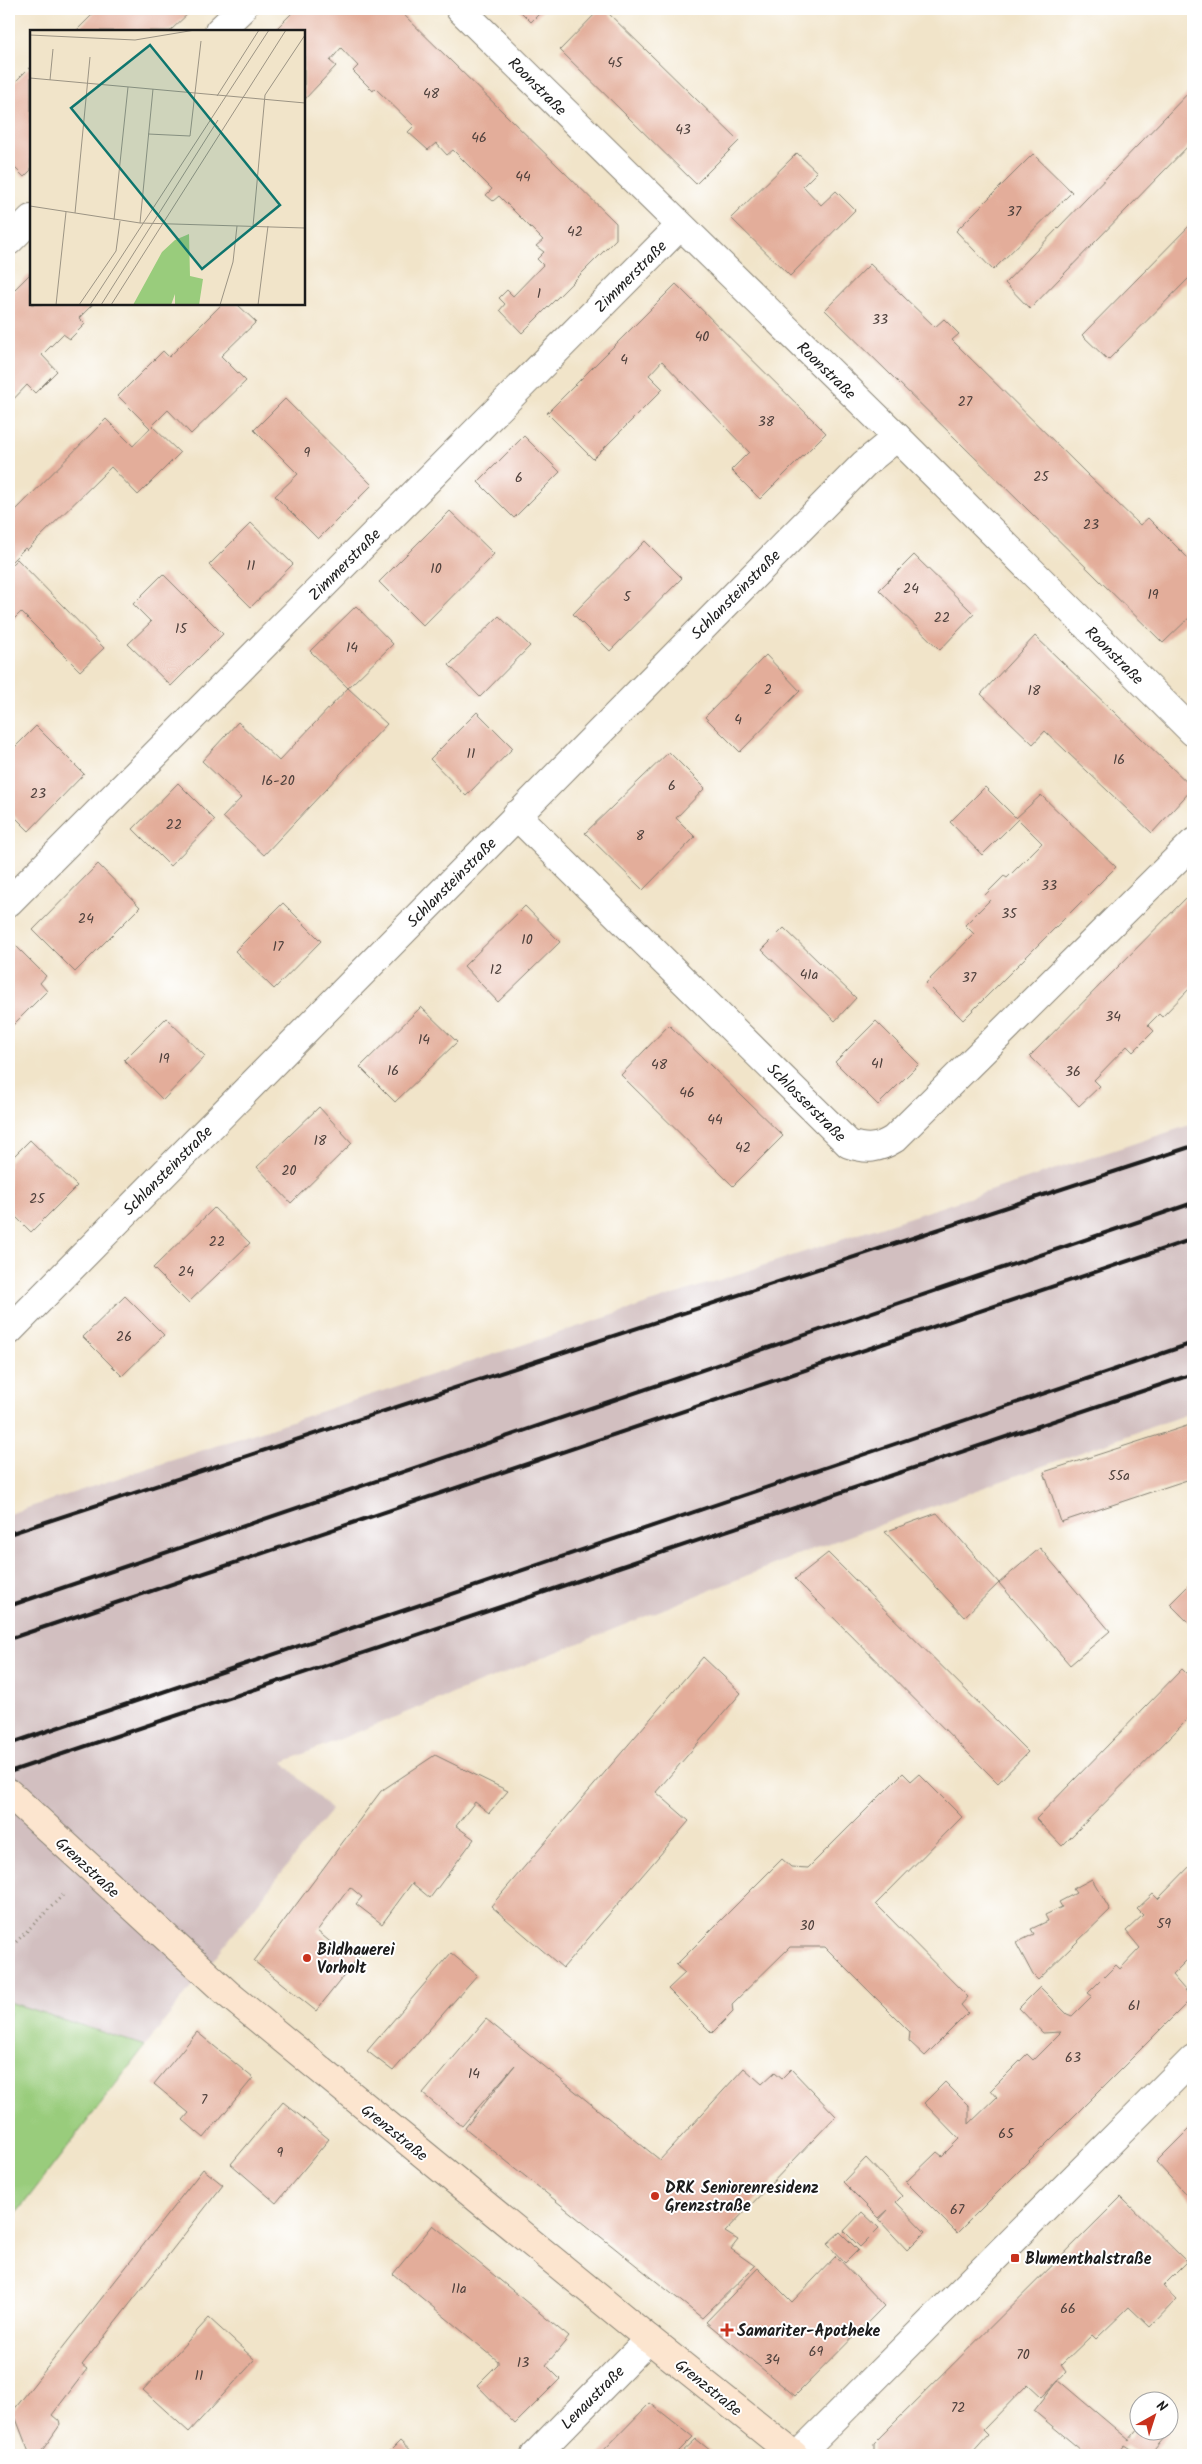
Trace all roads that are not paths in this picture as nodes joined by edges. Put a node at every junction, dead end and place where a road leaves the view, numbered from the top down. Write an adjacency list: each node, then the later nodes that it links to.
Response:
1 (242, 9): 3 (street)
2 (460, 9): 5 (street, Roonstraße)
3 (220, 30)
4 (30, 220): 6 (street)
5 (680, 226): 7 (street, Roonstraße); 11 (street, Zimmerstraße)
6 (9, 241)
7 (897, 437): 8 (street, Roonstraße); 9 (street, Schlansteinstraße)
8 (1193, 732)
9 (516, 815): 10 (street, Schlosserstraße); 12 (street, Schlansteinstraße)
10 (1193, 843)
11 (9, 902)
12 (9, 1331)
13 (9, 1793): 15 (street, Grenzstraße)
14 (1193, 2059): 18 (street)
15 (649, 2340): 16 (street, Lenaustraße); 17 (street, Grenzstraße)
16 (535, 2455)
17 (794, 2455)
18 (798, 2455)

